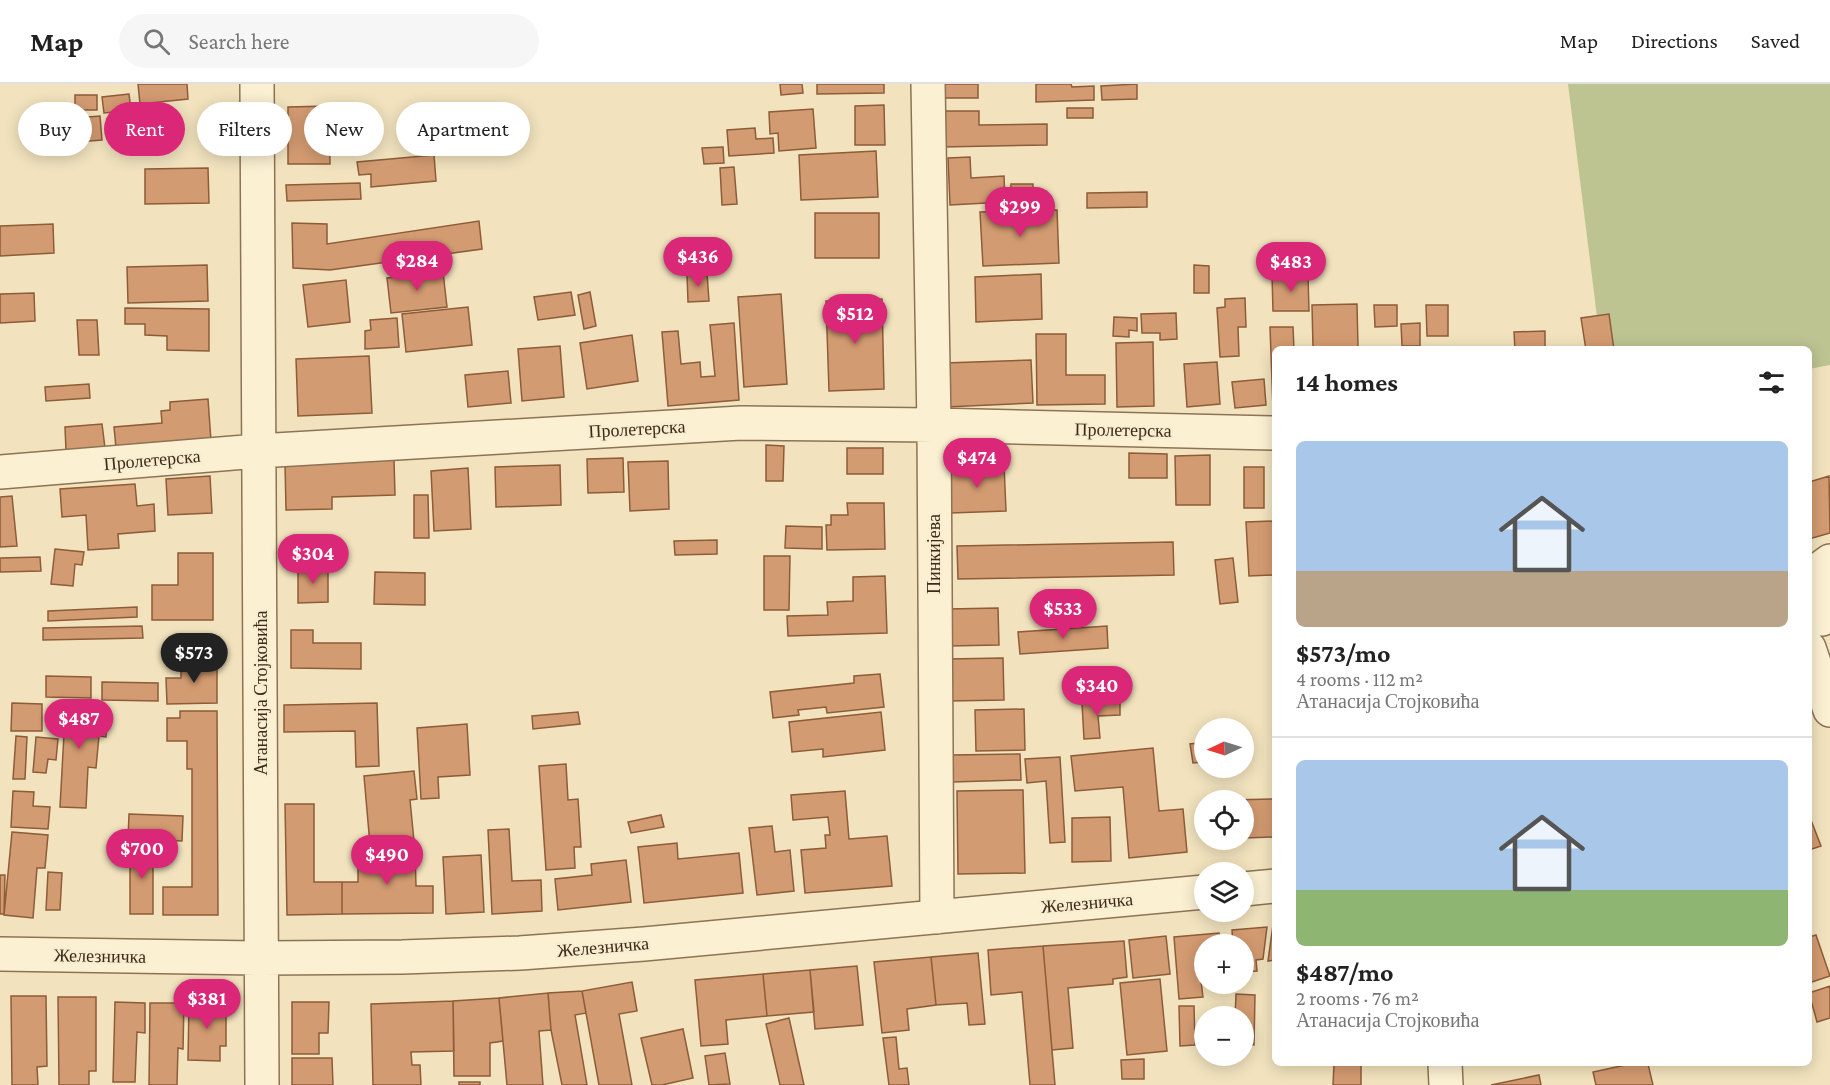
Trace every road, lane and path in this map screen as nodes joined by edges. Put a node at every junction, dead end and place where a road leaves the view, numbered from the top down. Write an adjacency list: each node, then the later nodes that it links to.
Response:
1 (257, 84): 5 (street, Атанасија Стојковића)
2 (928, 84): 3 (street, Пинкијева)
3 (934, 426): 4 (street, Пролетерска); 5 (street, Пролетерска); 14 (street, Пинкијева)
4 (1272, 434)
5 (258, 451): 6 (street, Пролетерска); 16 (street, Атанасија Стојковића)
6 (0, 472)
7 (1830, 561): 8 (street)
8 (1820, 620)
9 (1812, 657): 10 (street)
10 (1830, 710)
11 (1272, 886): 12 (street)
12 (1254, 888)
13 (1194, 893): 14 (street, Железничка)
14 (937, 917): 16 (street, Железничка)
15 (0, 954): 16 (street, Железничка)
16 (263, 958): 18 (street, Атанасија Стојковића)
17 (1445, 1066): 19 (street)
18 (262, 1085)
19 (1446, 1085)

